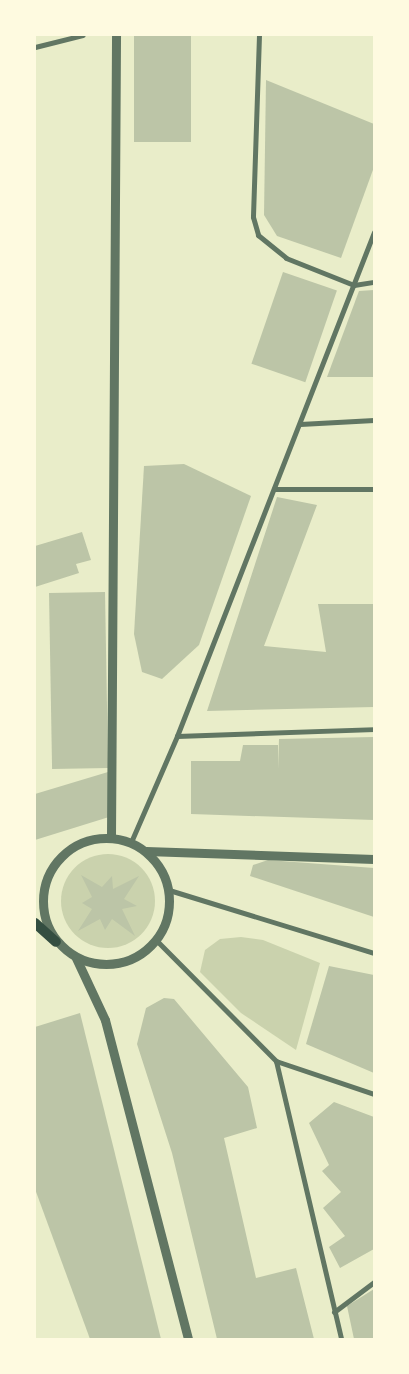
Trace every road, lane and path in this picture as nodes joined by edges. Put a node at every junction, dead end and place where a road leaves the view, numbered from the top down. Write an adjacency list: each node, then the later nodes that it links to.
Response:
1 (83, 35): 4 (street)
2 (116, 35): 14 (street)
3 (259, 35): 7 (street)
4 (35, 47)
5 (374, 232): 7 (street)
6 (374, 282): 7 (street)
7 (354, 285): 9 (street)
8 (374, 420): 9 (street)
9 (300, 424): 10 (street)
10 (274, 489): 11 (street); 13 (street)
11 (374, 489)
12 (374, 729): 13 (street)
13 (177, 736): 15 (street)
14 (111, 837): 15 (street); 21 (street)
15 (131, 842): 16 (street)
16 (146, 851): 17 (street); 18 (street)
17 (374, 858)
18 (169, 890): 20 (street); 22 (street)
19 (35, 923): 21 (main road)
20 (157, 941): 23 (street); 24 (street)
21 (56, 942): 23 (street)
22 (374, 953)
23 (76, 958): 28 (street)
24 (276, 1061): 25 (street); 27 (street)
25 (374, 1094)
26 (374, 1282): 27 (street)
27 (334, 1312): 29 (street)
28 (188, 1339)
29 (341, 1339)

